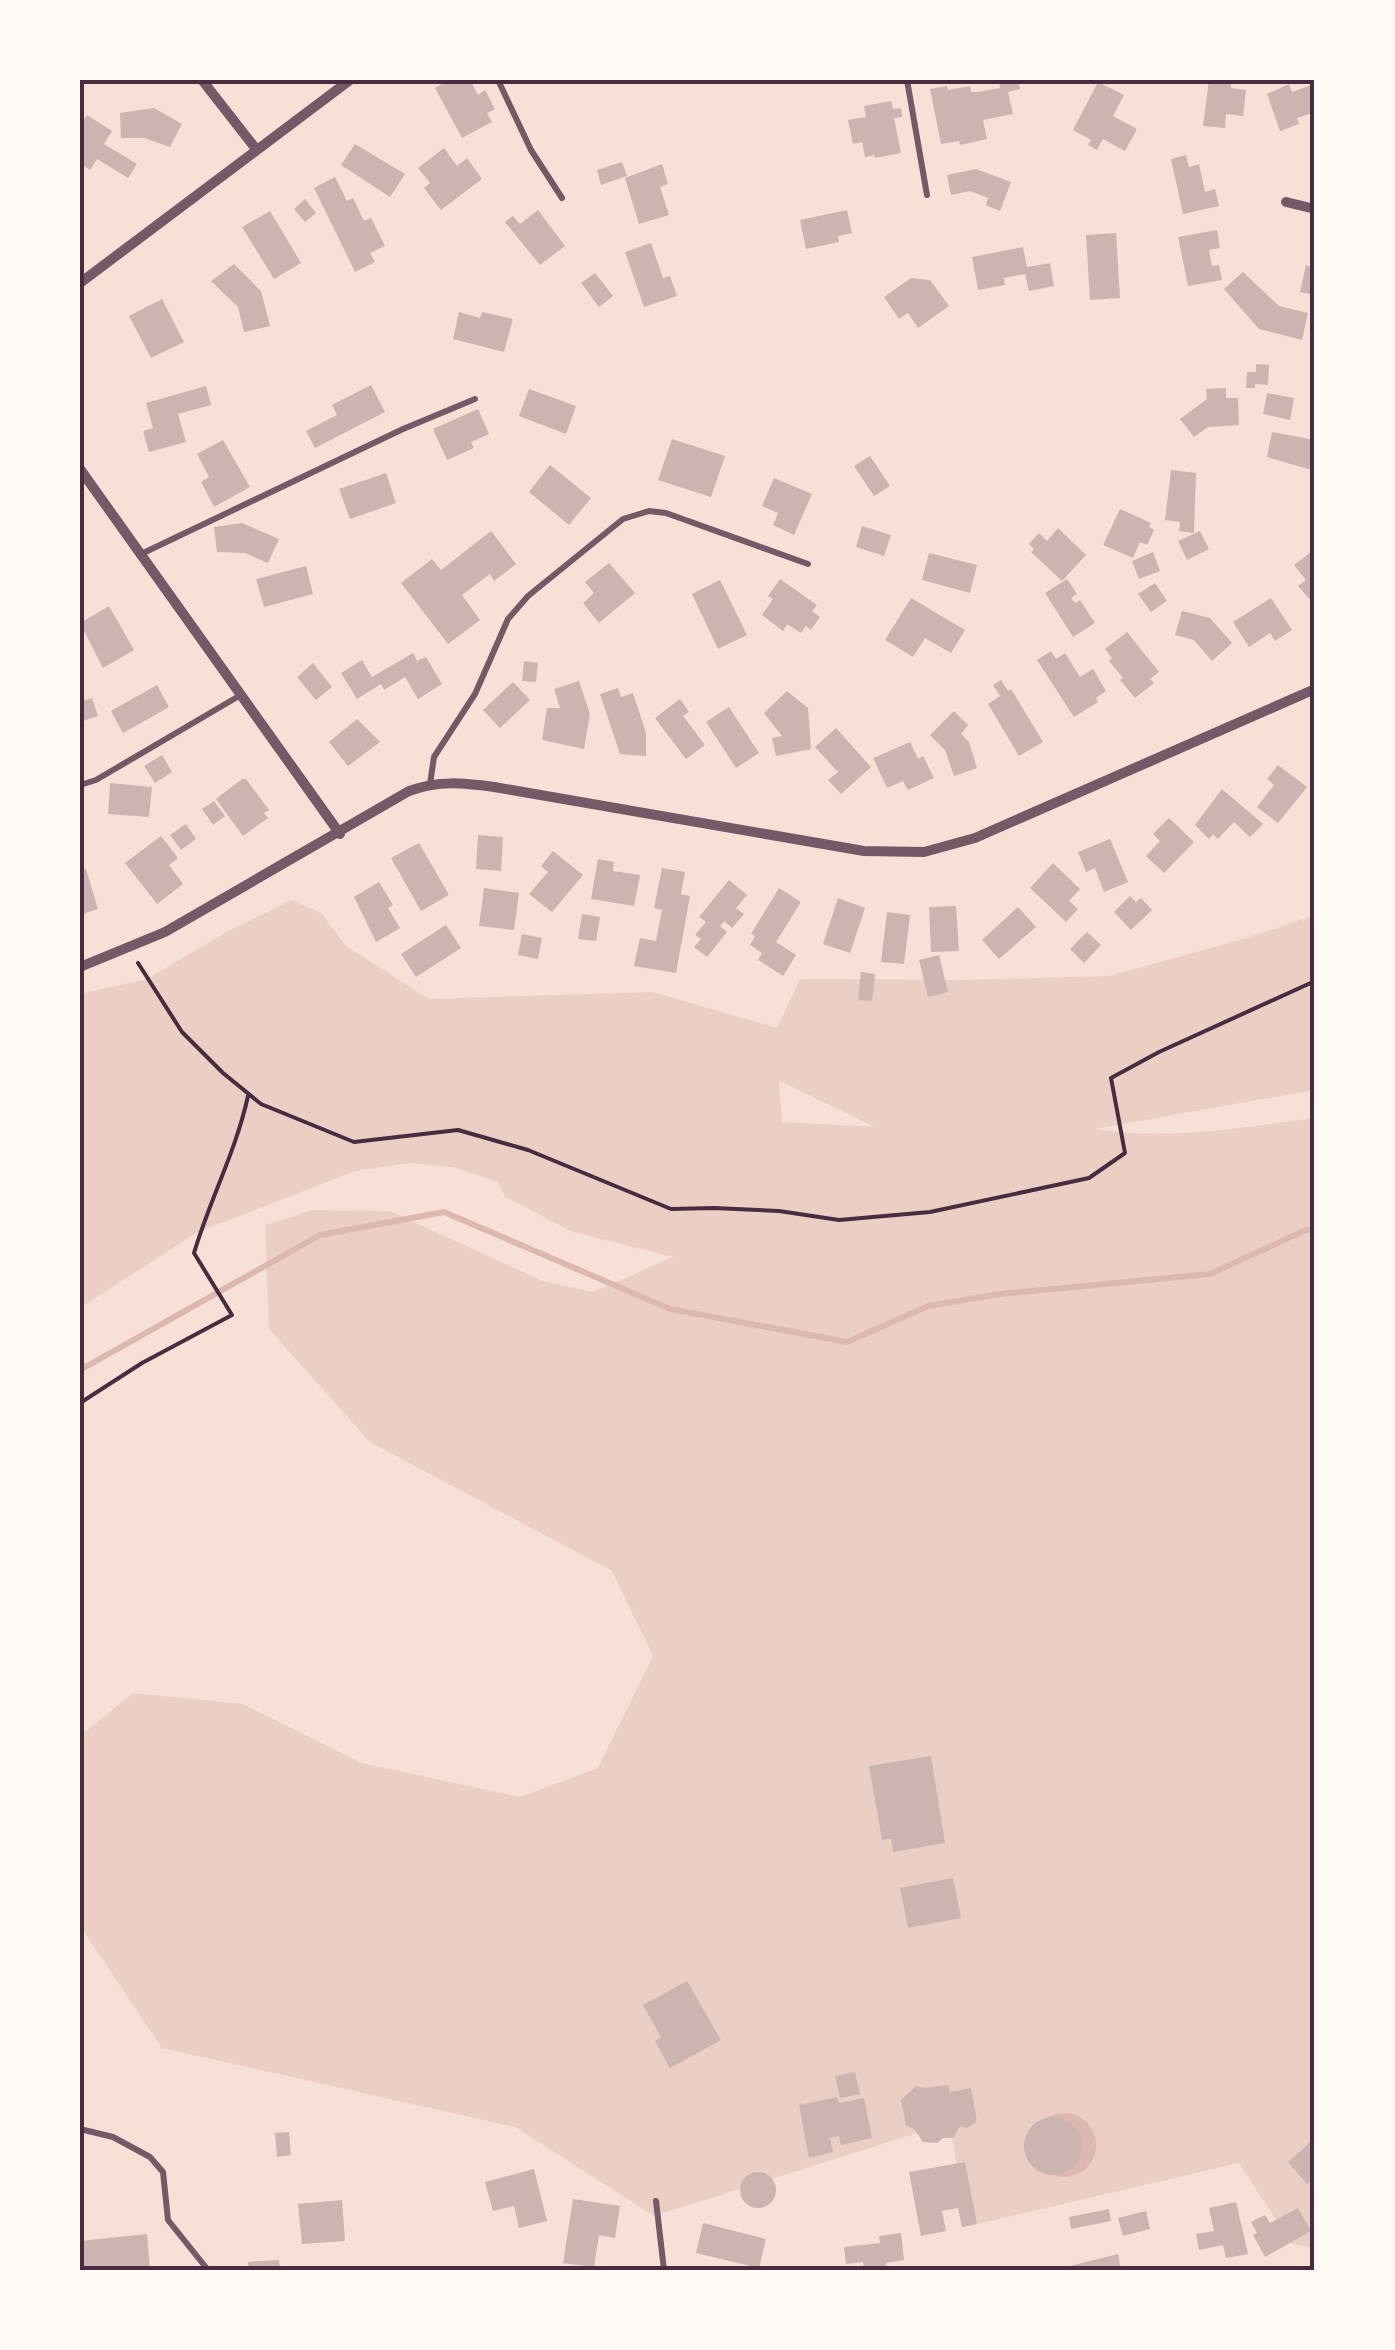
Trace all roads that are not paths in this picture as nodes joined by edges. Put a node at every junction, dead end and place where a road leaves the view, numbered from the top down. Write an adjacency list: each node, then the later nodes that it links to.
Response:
1 (202, 80): 5 (street)
2 (350, 80): 5 (street)
3 (498, 80): 7 (lane)
4 (907, 80): 6 (lane)
5 (256, 149): 10 (street)
6 (926, 194)
7 (562, 198)
8 (1286, 202): 9 (street)
9 (1315, 209)
10 (80, 283)
11 (474, 399): 13 (lane)
12 (80, 470): 13 (street)
13 (138, 555): 16 (street)
14 (808, 564): 17 (lane)
15 (1315, 689): 17 (street)
16 (239, 696): 18 (lane); 19 (street)
17 (430, 784): 19 (street)
18 (80, 786)
19 (340, 834): 20 (street)
20 (80, 966)
21 (80, 2128): 23 (lane)
22 (656, 2201): 24 (lane)
23 (208, 2270)
24 (664, 2270)

